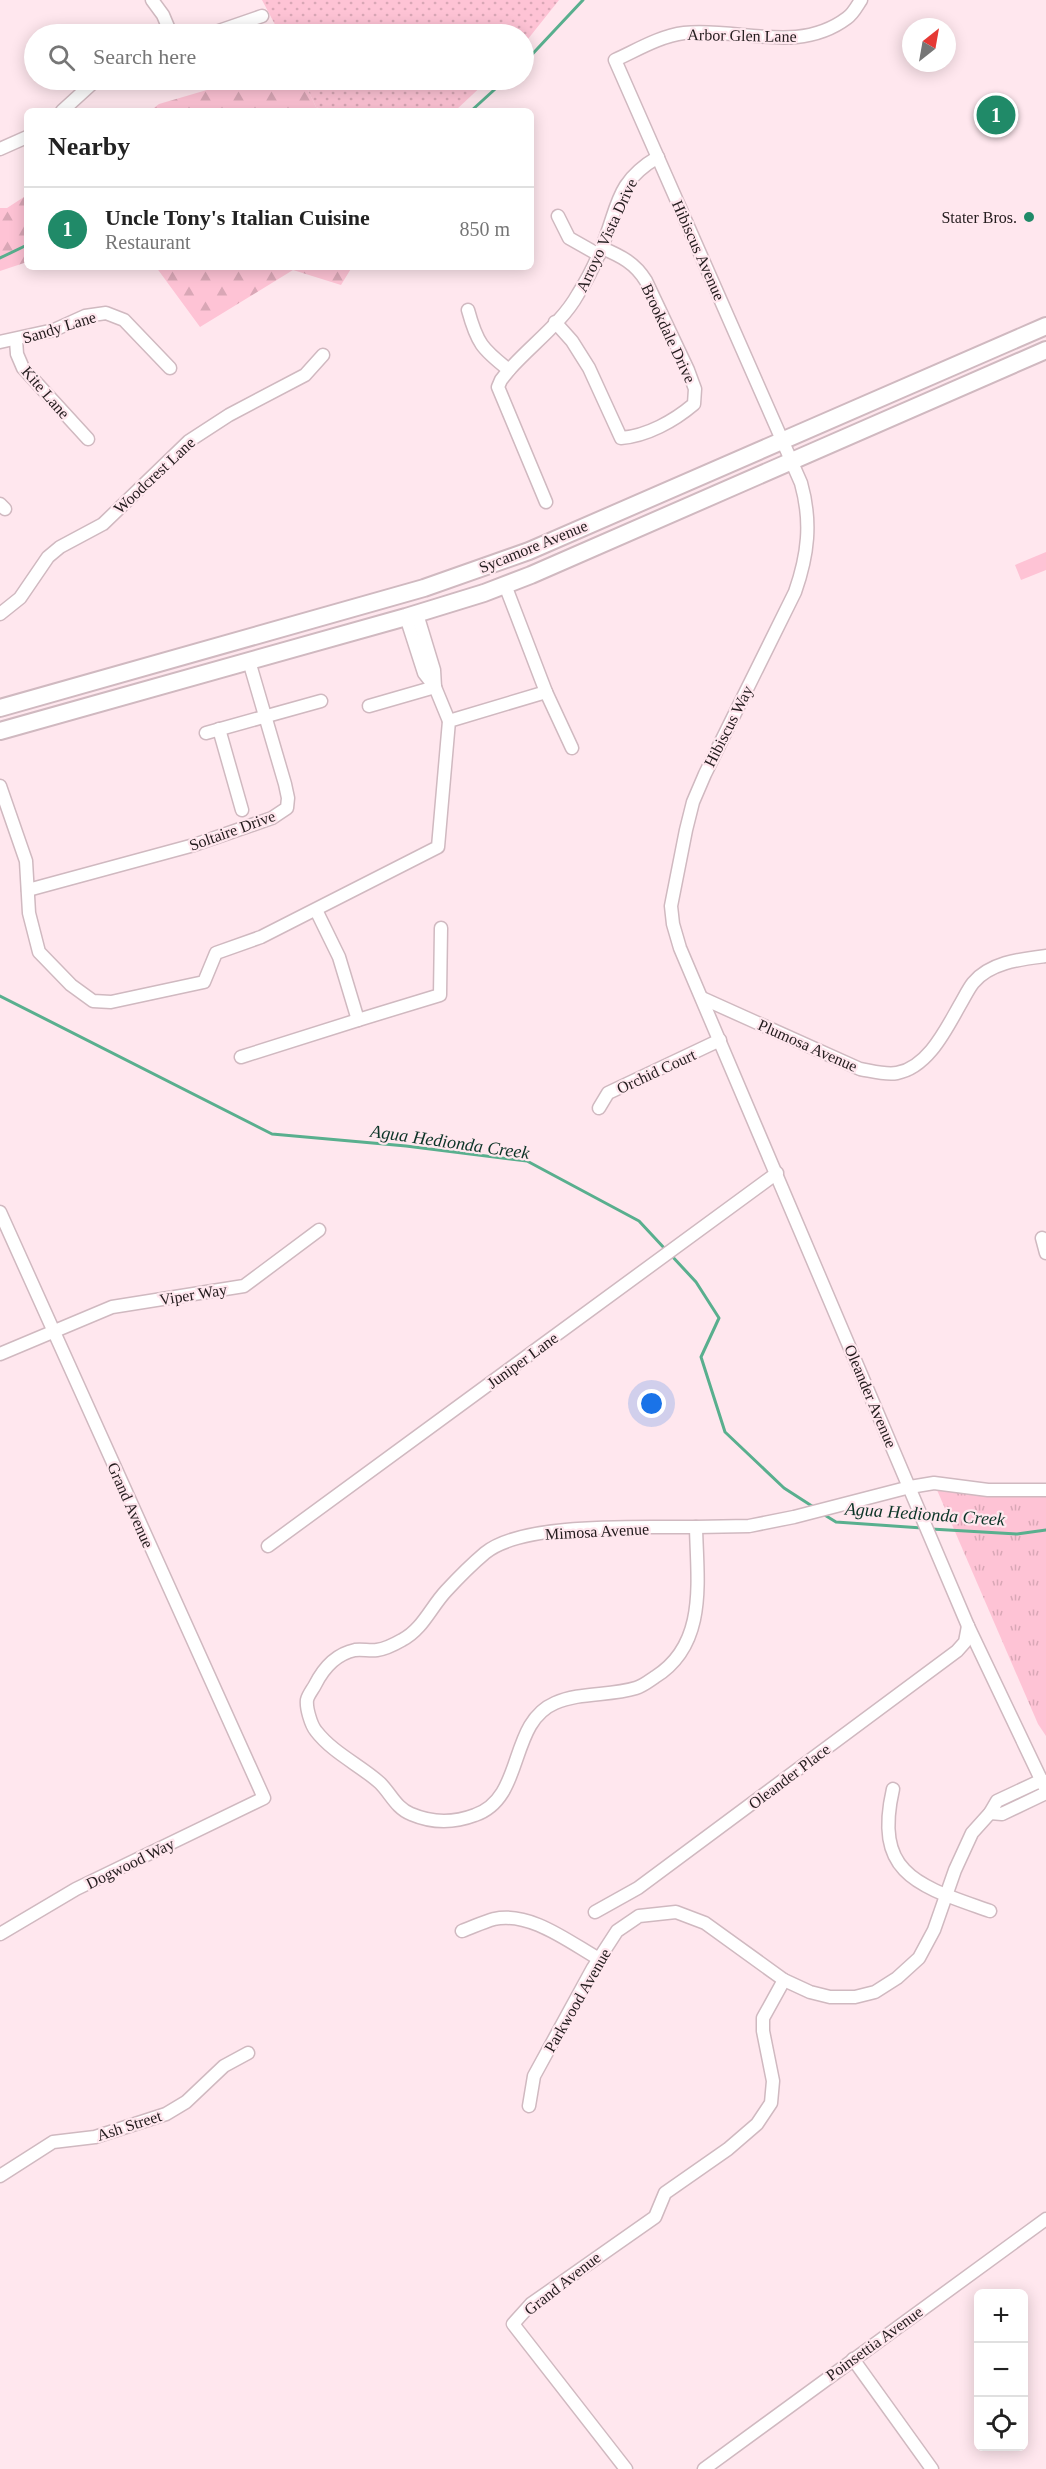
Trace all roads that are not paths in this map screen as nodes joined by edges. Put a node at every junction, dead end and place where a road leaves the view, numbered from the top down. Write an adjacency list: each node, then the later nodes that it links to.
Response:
1 (152, 0): 4 (street)
2 (861, 0): 6 (street, Arbor Glen Lane)
3 (262, 16): 5 (street)
4 (167, 24)
5 (239, 24)
6 (615, 60): 11 (street, Hibiscus Avenue)
7 (85, 90): 8 (street)
8 (65, 108)
9 (24, 138): 10 (street)
10 (0, 149)
11 (658, 157): 13 (street, Arroyo Vista Drive); 24 (street, Hibiscus Avenue)
12 (558, 216): 13 (street)
13 (600, 251): 15 (street, Arroyo Vista Drive); 15 (street, Brookdale Drive)
14 (468, 310): 22 (street)
15 (555, 322): 22 (street, Arroyo Vista Drive)
16 (1046, 326): 24 (main road, Sycamore Avenue)
17 (16, 340): 18 (street, Sandy Lane); 21 (street, Sandy Lane); 23 (street, Kite Lane)
18 (0, 342)
19 (1046, 350): 25 (main road, Sycamore Avenue)
20 (323, 355): 28 (street, Woodcrest Lane)
21 (170, 368)
22 (509, 370): 26 (street, Arroyo Vista Drive)
23 (88, 439)
24 (782, 440): 25 (street, Hibiscus Avenue); 35 (main road, Sycamore Avenue)
25 (791, 460): 27 (main road, Sycamore Avenue); 48 (street, Hibiscus Way)
26 (546, 502)
27 (505, 585): 29 (main road, Sycamore Avenue); 32 (street)
28 (0, 614)
29 (412, 616): 30 (main road, Sycamore Avenue); 31 (street)
30 (249, 661): 36 (street, Soltaire Drive); 39 (main road, Sycamore Avenue)
31 (435, 687): 34 (street); 37 (street)
32 (546, 692): 37 (street); 41 (street)
33 (321, 701): 36 (street)
34 (369, 706)
35 (0, 708)
36 (264, 716): 38 (street); 44 (street, Soltaire Drive)
37 (449, 721): 45 (street)
38 (219, 729): 40 (street); 43 (street)
39 (0, 730)
40 (206, 733)
41 (572, 748)
42 (0, 786): 44 (street)
43 (242, 810)
44 (28, 890): 45 (street)
45 (316, 910): 49 (street)
46 (441, 928): 49 (street)
47 (1046, 956): 48 (street, Plumosa Avenue)
48 (702, 998): 50 (street, Oleander Avenue)
49 (358, 1020): 51 (street)
50 (720, 1040): 52 (street, Orchid Court); 53 (street, Oleander Avenue)
51 (241, 1057)
52 (599, 1108)
53 (777, 1173): 60 (street, Oleander Avenue); 63 (street, Juniper Lane)
54 (0, 1212): 58 (street, Grand Avenue)
55 (319, 1230): 58 (street, Viper Way)
56 (1042, 1238): 57 (street)
57 (1046, 1253)
58 (53, 1330): 59 (street, Viper Way); 67 (street, Grand Avenue)
59 (0, 1354)
60 (910, 1486): 61 (street, Mimosa Avenue); 62 (street, Mimosa Avenue); 64 (street, Oleander Avenue)
61 (1046, 1490)
62 (696, 1527): 62 (street, Mimosa Avenue)
63 (268, 1546)
64 (968, 1626): 65 (street, Oleander Avenue); 70 (street, Oleander Place)
65 (1045, 1788): 68 (street, Parkwood Avenue)
66 (893, 1789): 68 (street)
67 (264, 1798): 72 (street, Dogwood Way)
68 (946, 1896): 69 (street); 74 (street, Parkwood Avenue)
69 (990, 1911)
70 (595, 1912)
71 (462, 1931): 73 (street)
72 (0, 1934)
73 (599, 1959): 74 (street, Parkwood Avenue); 76 (street, Parkwood Avenue)
74 (784, 1980): 80 (street, Grand Avenue)
75 (248, 2054): 77 (street, Ash Street)
76 (529, 2106)
77 (0, 2176)
78 (1046, 2219): 79 (street, Poinsettia Avenue)
79 (853, 2359): 81 (street, Poinsettia Avenue); 82 (street)
80 (626, 2469)
81 (704, 2469)
82 (932, 2469)

